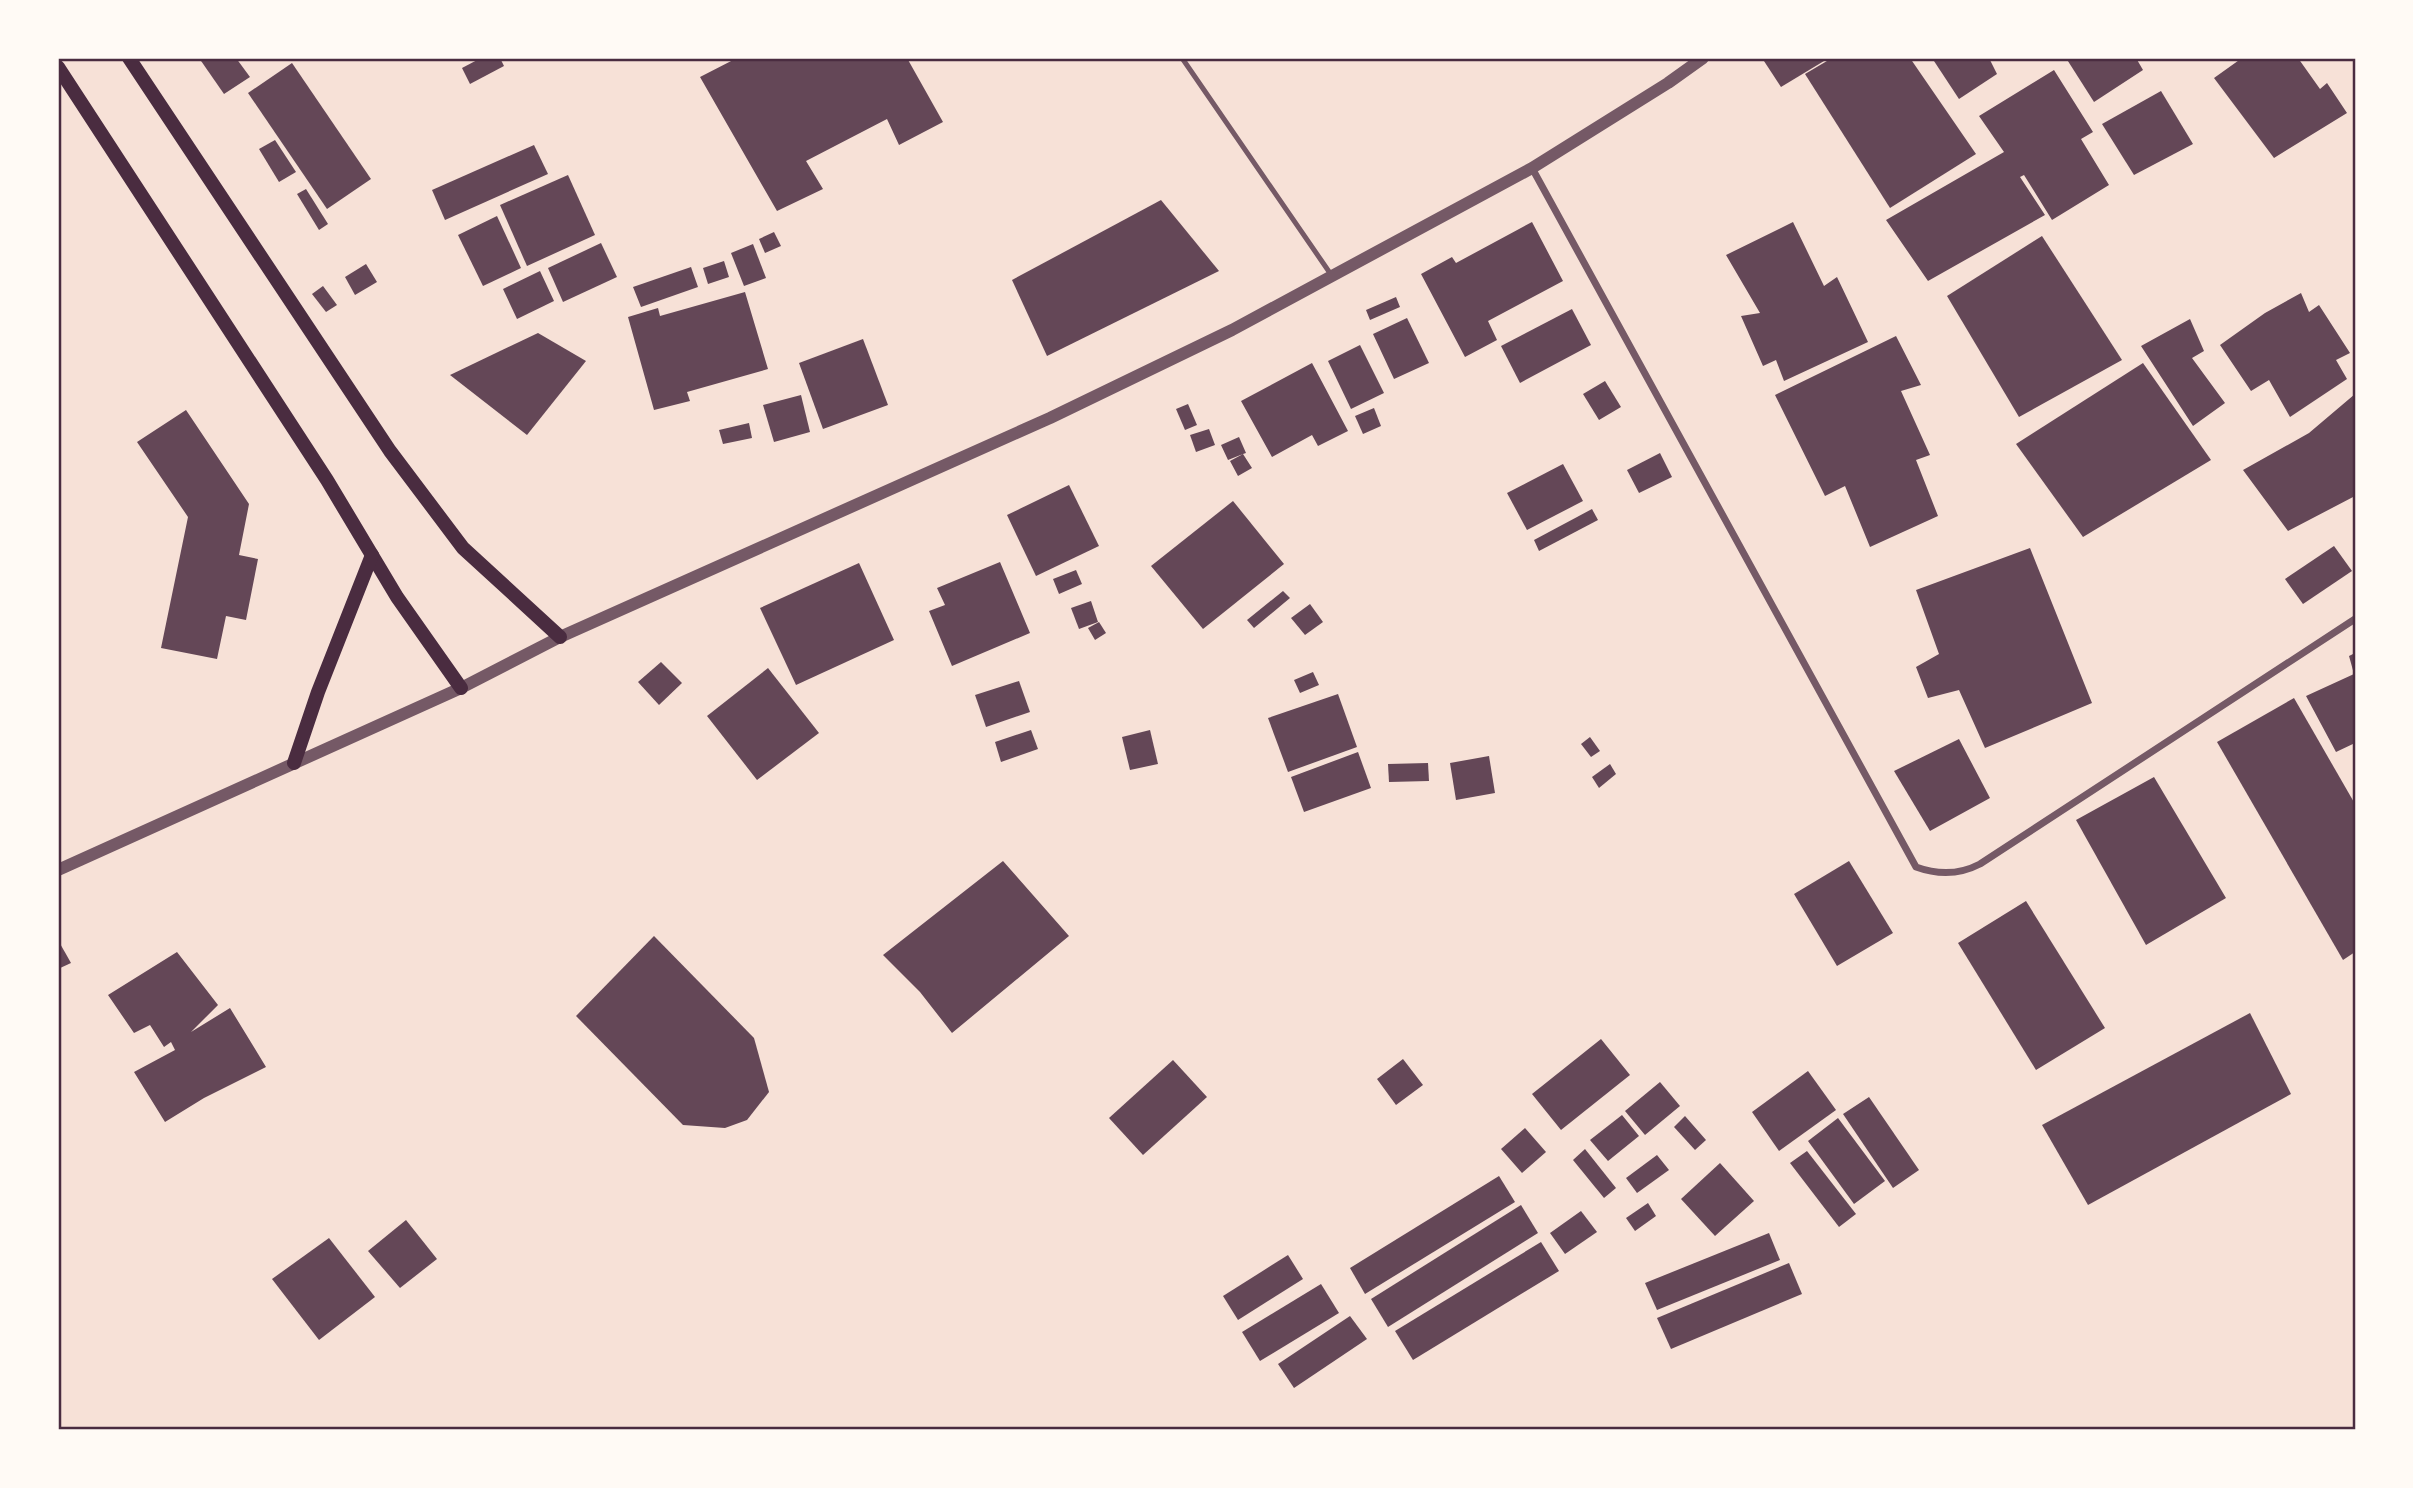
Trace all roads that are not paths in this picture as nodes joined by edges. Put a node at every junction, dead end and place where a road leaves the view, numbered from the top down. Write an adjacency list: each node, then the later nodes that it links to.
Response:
1 (129, 58): 9 (main road)
2 (1182, 58): 6 (lane)
3 (1703, 58): 5 (street)
4 (58, 67): 7 (main road)
5 (1532, 168): 6 (street); 8 (street)
6 (1332, 276): 9 (street)
7 (372, 555): 10 (main road); 11 (main road)
8 (2355, 619)
9 (560, 637): 10 (street)
10 (461, 688): 11 (street)
11 (295, 763): 12 (street)
12 (58, 870)

